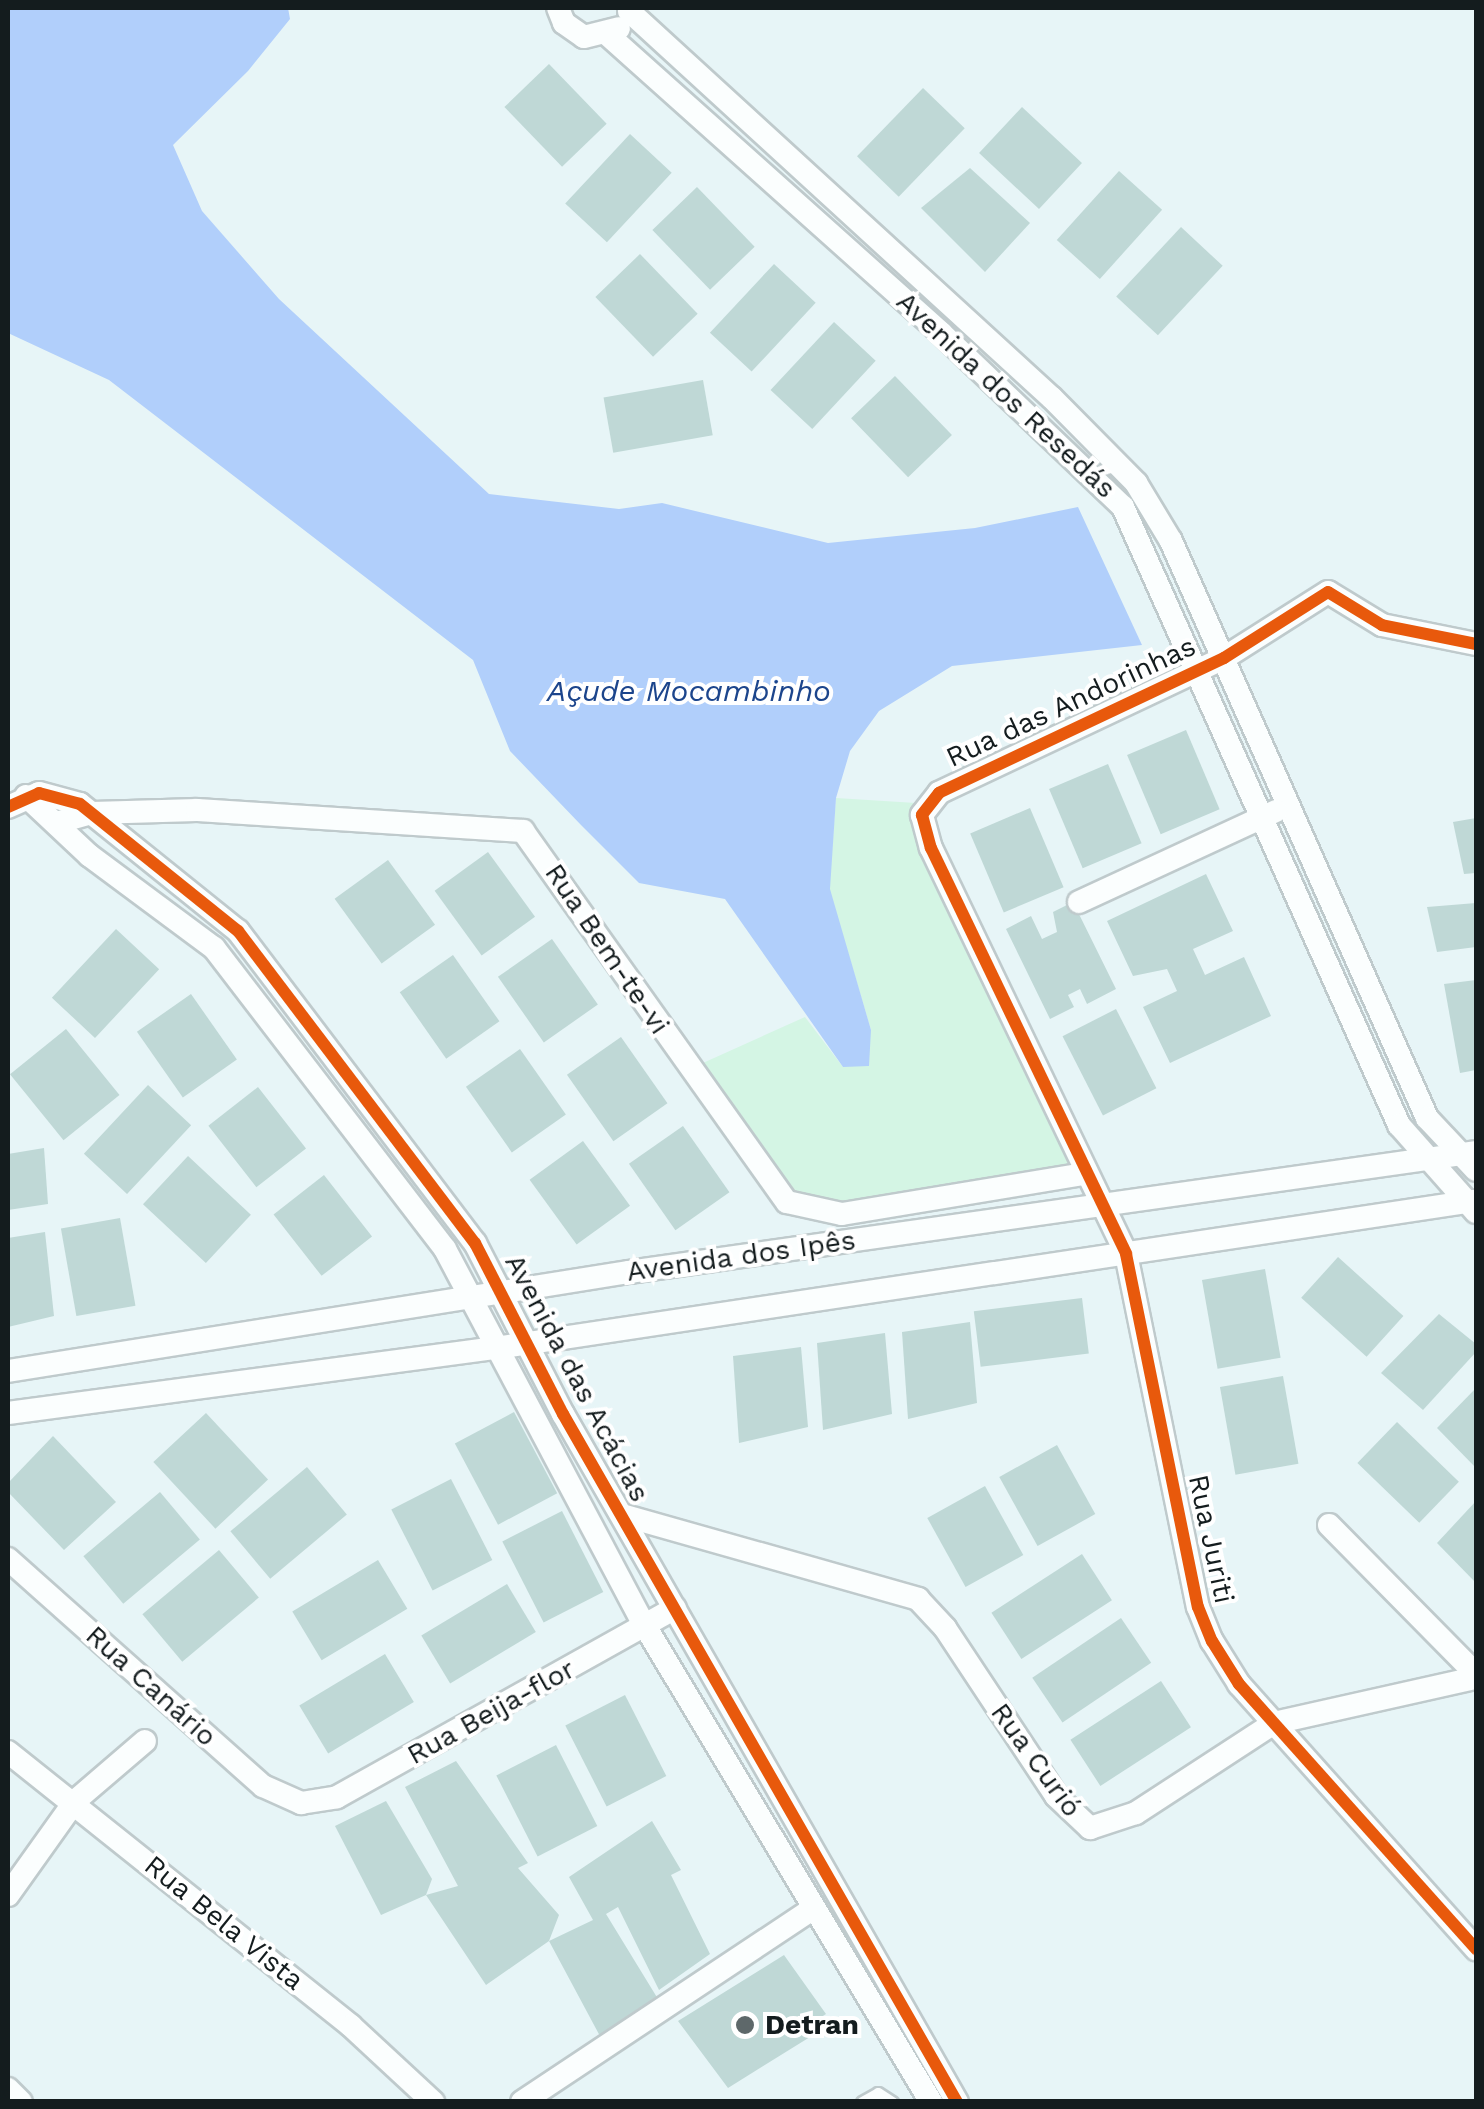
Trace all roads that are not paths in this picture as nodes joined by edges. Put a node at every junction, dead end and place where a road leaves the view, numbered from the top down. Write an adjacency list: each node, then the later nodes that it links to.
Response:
1 (558, 8): 3 (street)
2 (629, 9): 3 (street); 5 (street, Avenida dos Resedás)
3 (608, 35): 6 (street, Avenida dos Resedás)
4 (1476, 644): 5 (street, Rua das Andorinhas)
5 (1224, 658): 6 (street, Rua das Andorinhas); 8 (street, Avenida dos Resedás)
6 (1198, 669): 10 (street, Avenida dos Resedás); 15 (street, Rua das Andorinhas)
7 (17, 802): 9 (street, Avenida das Acácias); 11 (street, Avenida das Acácias)
8 (1288, 804): 10 (street); 14 (street, Avenida dos Resedás)
9 (92, 813): 11 (street, Rua Bem-te-vi); 15 (street, Rua Bem-te-vi); 19 (street, Avenida das Acácias)
10 (1264, 818): 12 (street); 13 (street, Avenida dos Resedás)
11 (66, 834): 20 (street, Avenida das Acácias)
12 (1079, 902)
13 (1423, 1158): 14 (street, Avenida dos Ipês); 16 (street, Avenida dos Ipês); 17 (street, Avenida dos Resedás)
14 (1471, 1159)
15 (1084, 1174): 16 (street, Rua Juriti)
16 (1102, 1205): 18 (street, Rua Juriti); 19 (street, Avenida dos Ipês)
17 (1472, 1205): 18 (street, Avenida dos Ipês)
18 (1126, 1254): 21 (street, Avenida dos Ipês); 31 (street, Rua Juriti)
19 (504, 1291): 20 (street, Avenida dos Ipês); 21 (street, Avenida das Acácias)
20 (472, 1296): 22 (street, Avenida das Acácias); 23 (street, Avenida dos Ipês)
21 (528, 1341): 22 (street, Avenida dos Ipês); 25 (street, Avenida das Acácias)
22 (496, 1348): 24 (street, Avenida dos Ipês); 29 (street, Avenida das Acácias)
23 (8, 1371)
24 (8, 1412)
25 (622, 1515): 28 (street, Avenida das Acácias); 31 (street, Rua Curió)
26 (1328, 1526): 30 (street)
27 (8, 1558): 35 (street, Rua Canário)
28 (676, 1608): 29 (street, Rua Beija-flor); 46 (street, Avenida das Acácias)
29 (645, 1626): 35 (street, Rua Beija-flor); 37 (street, Avenida das Acácias)
30 (1476, 1676): 31 (street, Rua Curió)
31 (1274, 1723): 38 (street, Rua Juriti)
32 (145, 1741): 34 (street)
33 (8, 1752): 34 (street, Rua Bela Vista)
34 (75, 1801): 36 (street); 41 (street, Rua Bela Vista)
35 (301, 1802)
36 (8, 1895)
37 (812, 1909): 42 (street); 45 (street, Avenida das Acácias)
38 (1476, 1949)
39 (8, 2090): 40 (street)
40 (20, 2102)
41 (433, 2102)
42 (522, 2102)
43 (862, 2102): 44 (lane)
44 (892, 2102)
45 (930, 2102)
46 (957, 2102)

